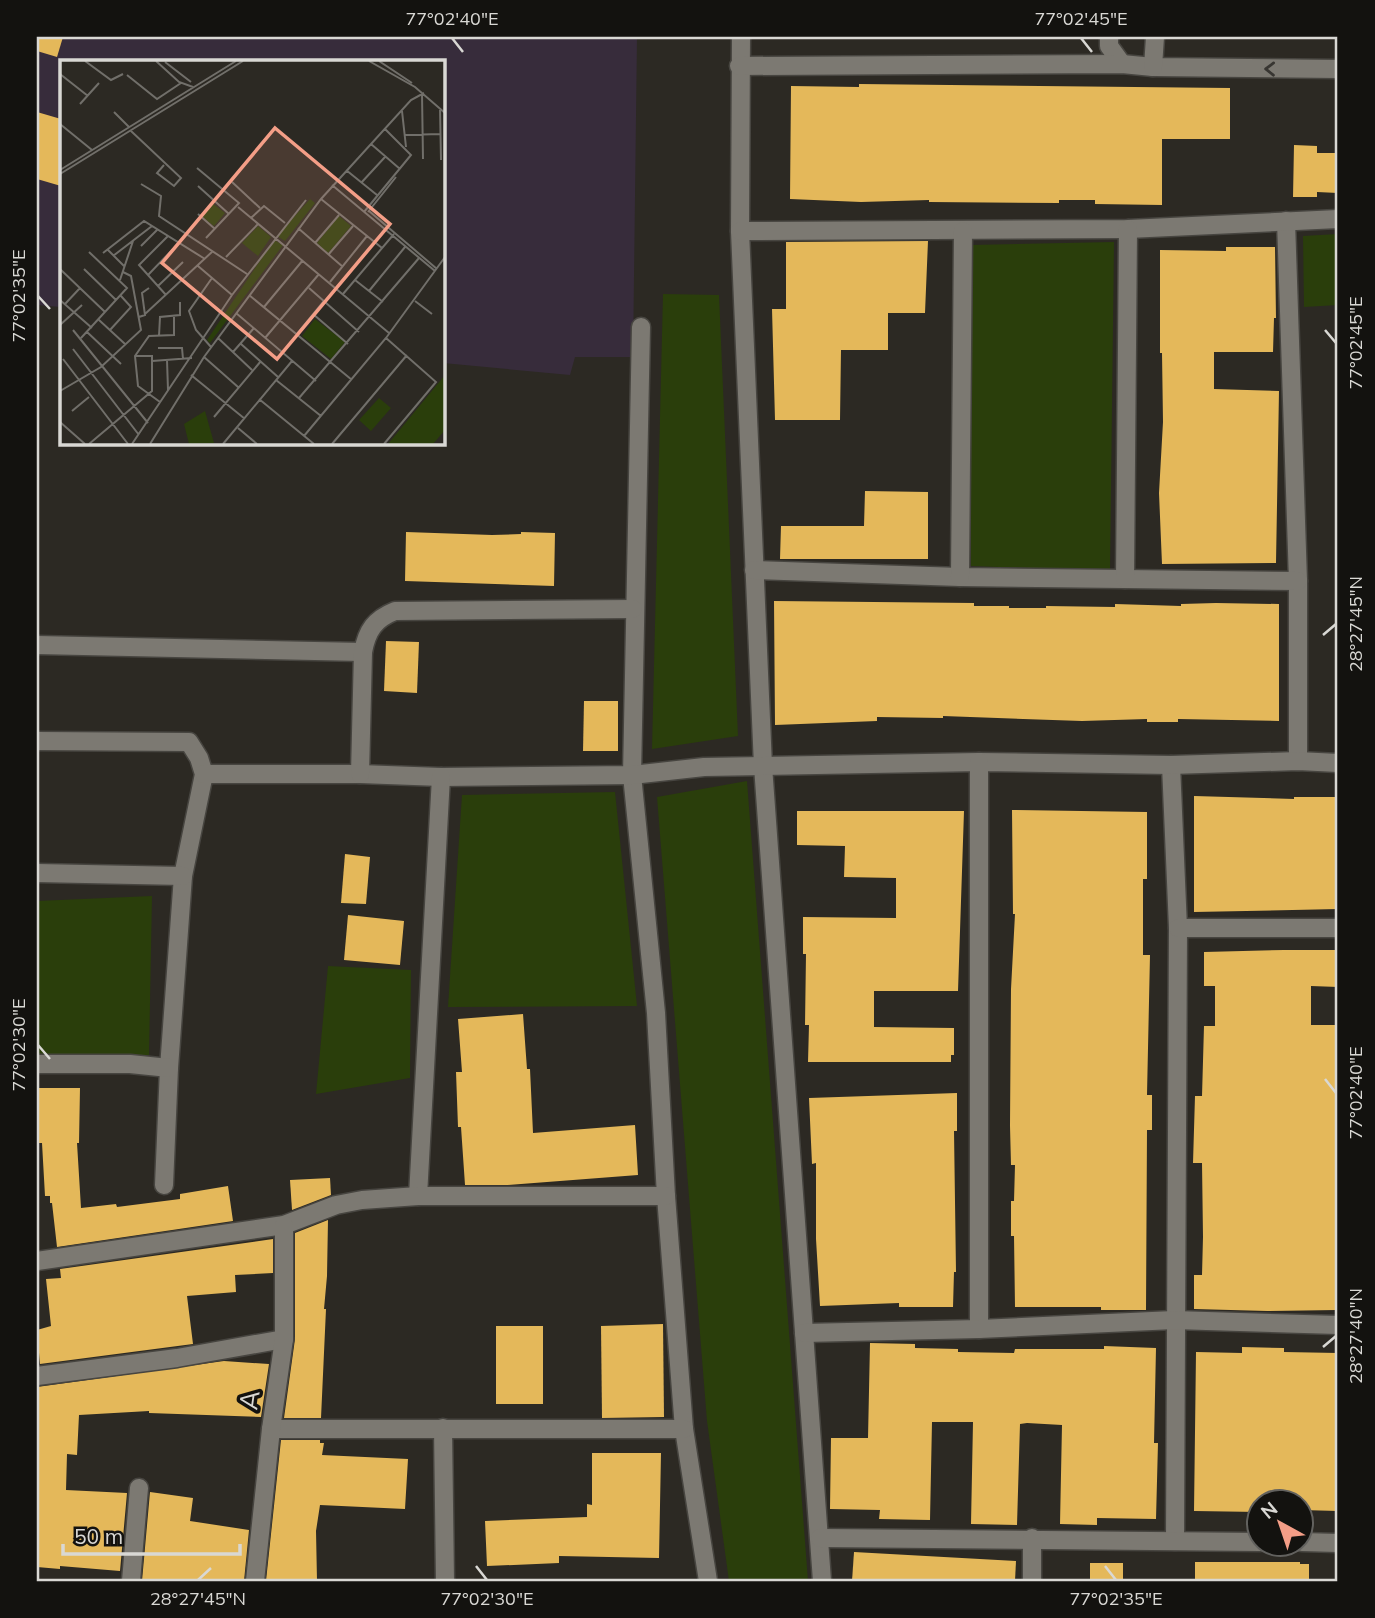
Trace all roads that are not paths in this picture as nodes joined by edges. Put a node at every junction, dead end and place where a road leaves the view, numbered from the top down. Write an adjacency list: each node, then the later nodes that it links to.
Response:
1 (741, 37): 5 (street)
2 (1109, 37): 4 (street)
3 (1155, 37): 6 (street)
4 (1122, 64): 5 (street); 6 (street)
5 (739, 66): 11 (street)
6 (1153, 67): 7 (street, one-way to 6)
7 (1338, 69)
8 (1338, 219): 9 (street)
9 (1286, 221): 10 (street); 17 (street)
10 (1128, 229): 12 (street); 16 (street)
11 (740, 231): 12 (street); 14 (street)
12 (963, 231): 15 (street)
13 (641, 327): 18 (street)
14 (754, 570): 15 (street); 26 (street)
15 (960, 577): 16 (street)
16 (1125, 579): 17 (street)
17 (1298, 581): 22 (street)
18 (633, 609): 20 (street); 29 (street)
19 (37, 645): 20 (street)
20 (363, 652): 28 (street)
21 (37, 741): 27 (street)
22 (1298, 761): 24 (street); 25 (street)
23 (979, 762): 25 (street); 26 (street); 44 (street)
24 (1338, 763)
25 (1171, 765): 33 (street)
26 (763, 766): 29 (street); 45 (street)
27 (204, 774): 28 (street); 32 (street)
28 (360, 774): 30 (street)
29 (632, 775): 30 (street); 39 (street)
30 (441, 777): 38 (street)
31 (37, 873): 32 (street)
32 (183, 876): 36 (street)
33 (1178, 928): 34 (street); 42 (street)
34 (1338, 928)
35 (37, 1064): 36 (street)
36 (169, 1068): 37 (street)
37 (164, 1185)
38 (418, 1196): 39 (street); 40 (street)
39 (666, 1196): 50 (street)
40 (284, 1225): 41 (street); 46 (street, A)
41 (37, 1261)
42 (1174, 1320): 43 (street); 44 (street); 54 (street)
43 (1338, 1325)
44 (979, 1329): 45 (street)
45 (804, 1333): 52 (street)
46 (284, 1339): 47 (street); 49 (street, A)
47 (37, 1376)
48 (443, 1428): 49 (street); 50 (street); 60 (street)
49 (271, 1429): 59 (street, A)
50 (684, 1429): 61 (street)
51 (139, 1488): 58 (street)
52 (820, 1538): 53 (street); 62 (street)
53 (1032, 1538): 54 (street); 63 (street)
54 (1175, 1541): 55 (street)
55 (1246, 1542)
56 (1316, 1542): 57 (street)
57 (1338, 1543)
58 (131, 1581)
59 (255, 1581)
60 (444, 1581)
61 (708, 1581)
62 (822, 1581)
63 (1032, 1581)

